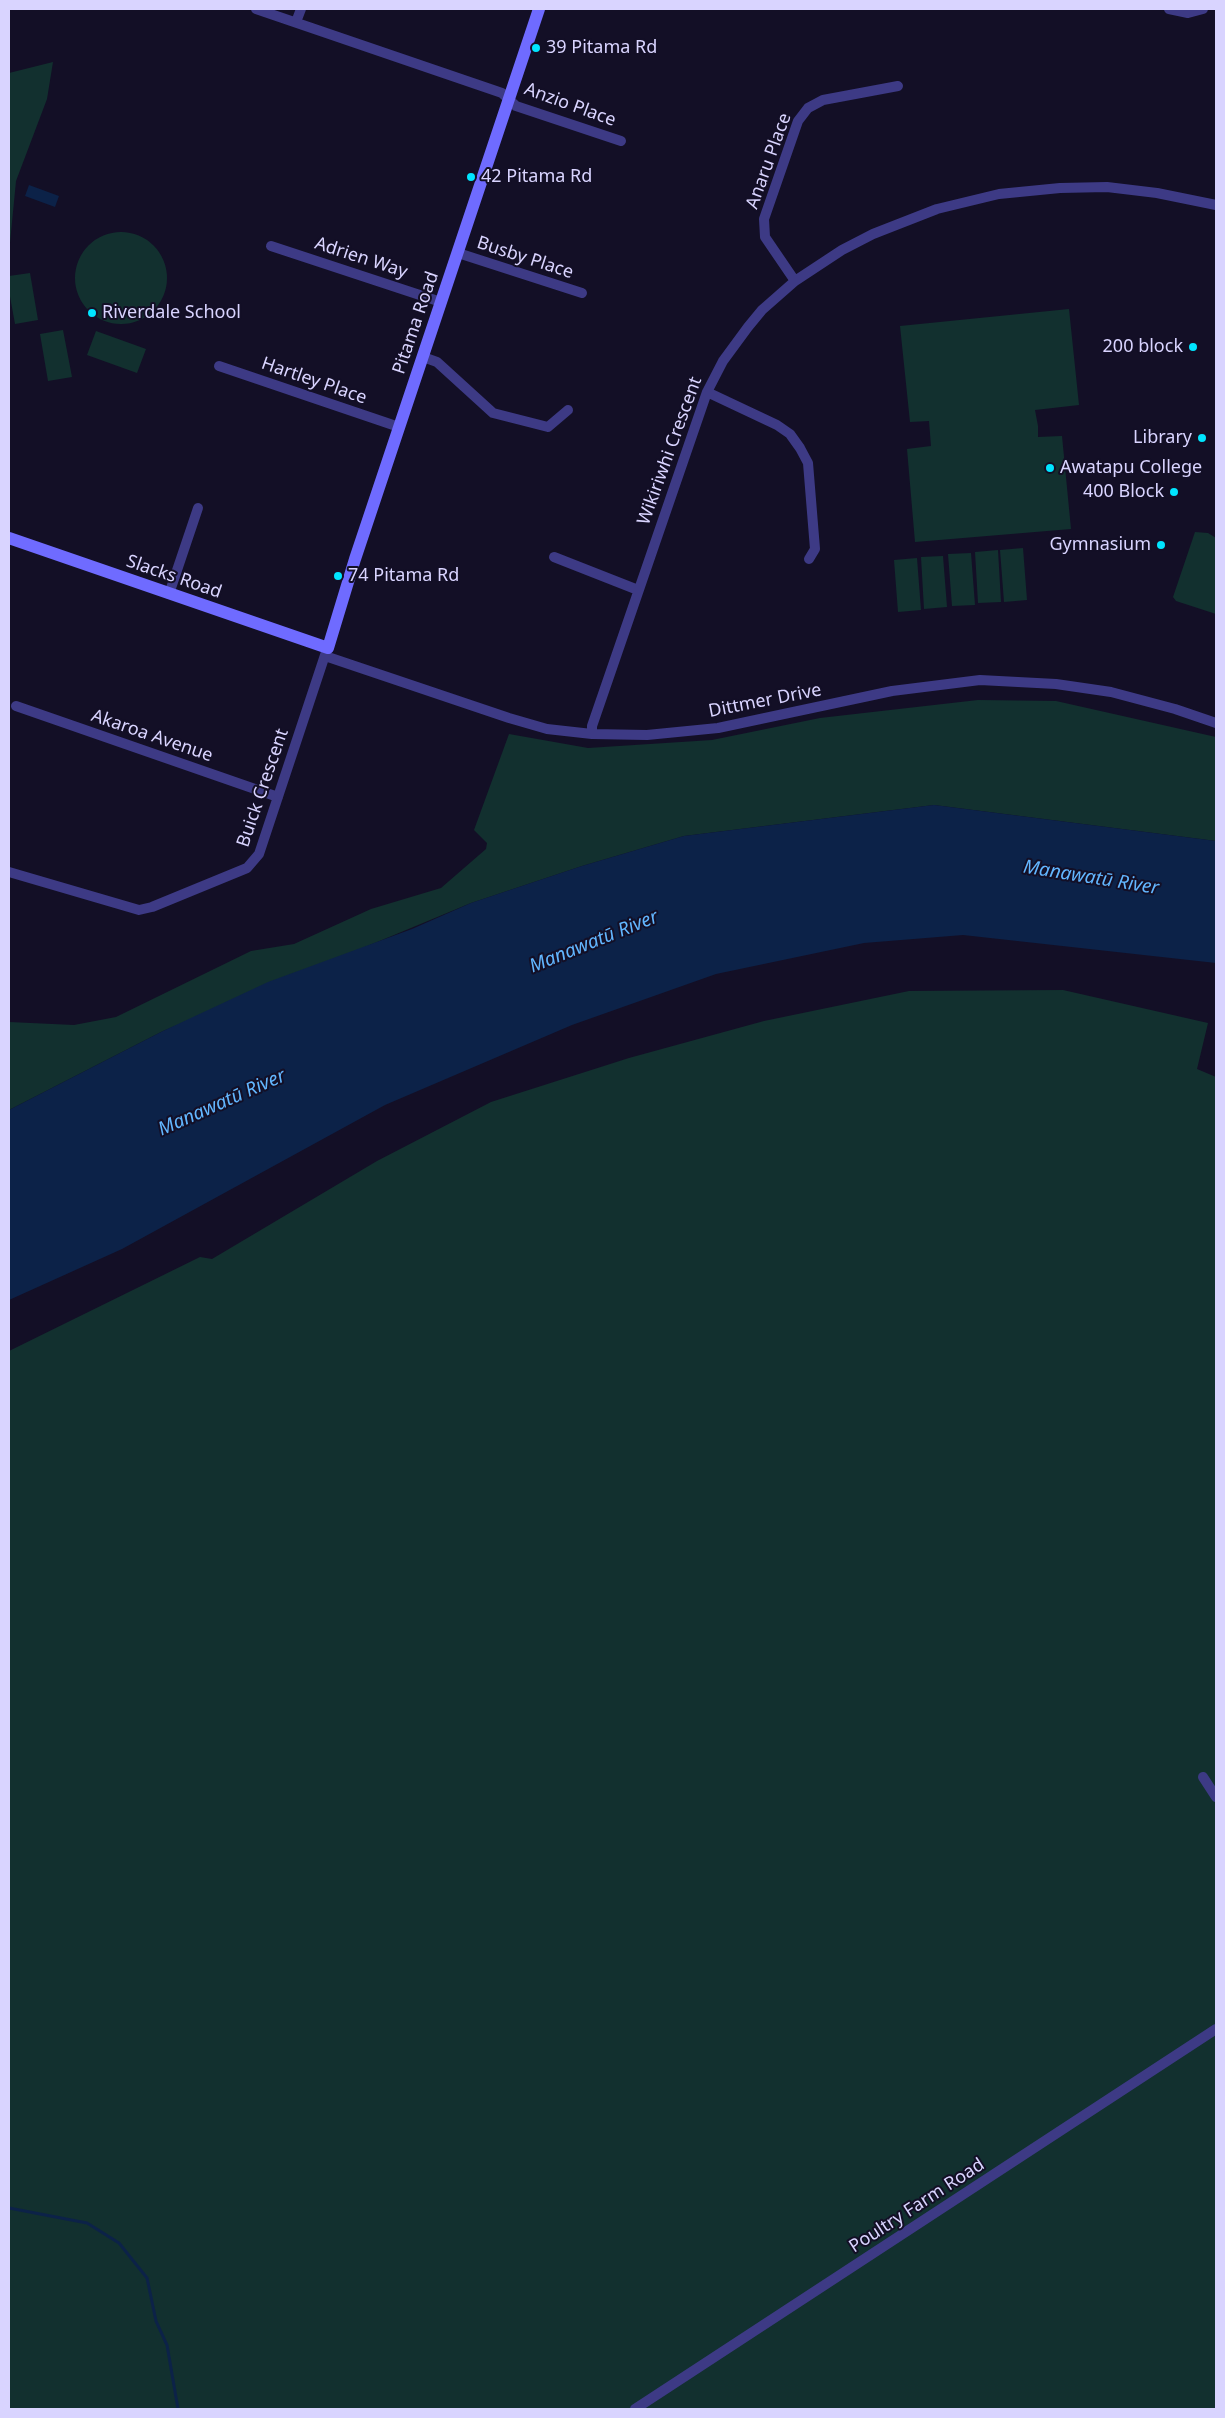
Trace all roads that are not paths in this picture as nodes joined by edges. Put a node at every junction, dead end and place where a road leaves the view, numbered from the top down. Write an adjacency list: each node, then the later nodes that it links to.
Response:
1 (256, 9): 6 (street, Anzio Place)
2 (300, 9): 6 (street)
3 (539, 9): 8 (street, Pitama Road)
4 (1169, 9): 5 (street)
5 (1203, 9)
6 (296, 22): 8 (street, Anzio Place)
7 (898, 86): 13 (street, Anaru Place)
8 (509, 99): 9 (street, Anzio Place); 12 (street, Pitama Road)
9 (621, 140)
10 (1216, 205): 13 (street, Wikiriwhi Crescent)
11 (271, 246): 15 (street, Adrien Way)
12 (458, 252): 14 (street, Busby Place); 15 (street, Pitama Road)
13 (795, 281): 18 (street, Wikiriwhi Crescent)
14 (582, 293)
15 (441, 302): 16 (street, Pitama Road)
16 (423, 357): 19 (street); 20 (street, Pitama Road)
17 (219, 366): 20 (street, Hartley Place)
18 (707, 392): 24 (street); 25 (street, Wikiriwhi Crescent)
19 (568, 410)
20 (399, 426): 27 (street, Pitama Road)
21 (198, 508): 26 (street)
22 (9, 538): 26 (street, Slacks Road)
23 (554, 557): 25 (street)
24 (809, 559)
25 (638, 590): 30 (street, Wikiriwhi Crescent)
26 (169, 594): 27 (street, Slacks Road)
27 (326, 652): 30 (street, Dittmer Drive); 31 (street, Buick Crescent)
28 (16, 706): 31 (street, Akaroa Avenue)
29 (1216, 724): 30 (street, Dittmer Drive)
30 (592, 734)
31 (278, 797): 32 (street, Buick Crescent)
32 (9, 872)
33 (1203, 1776): 34 (street)
34 (1216, 1797)
35 (1216, 2029): 36 (street, Poultry Farm Road)
36 (635, 2409)

